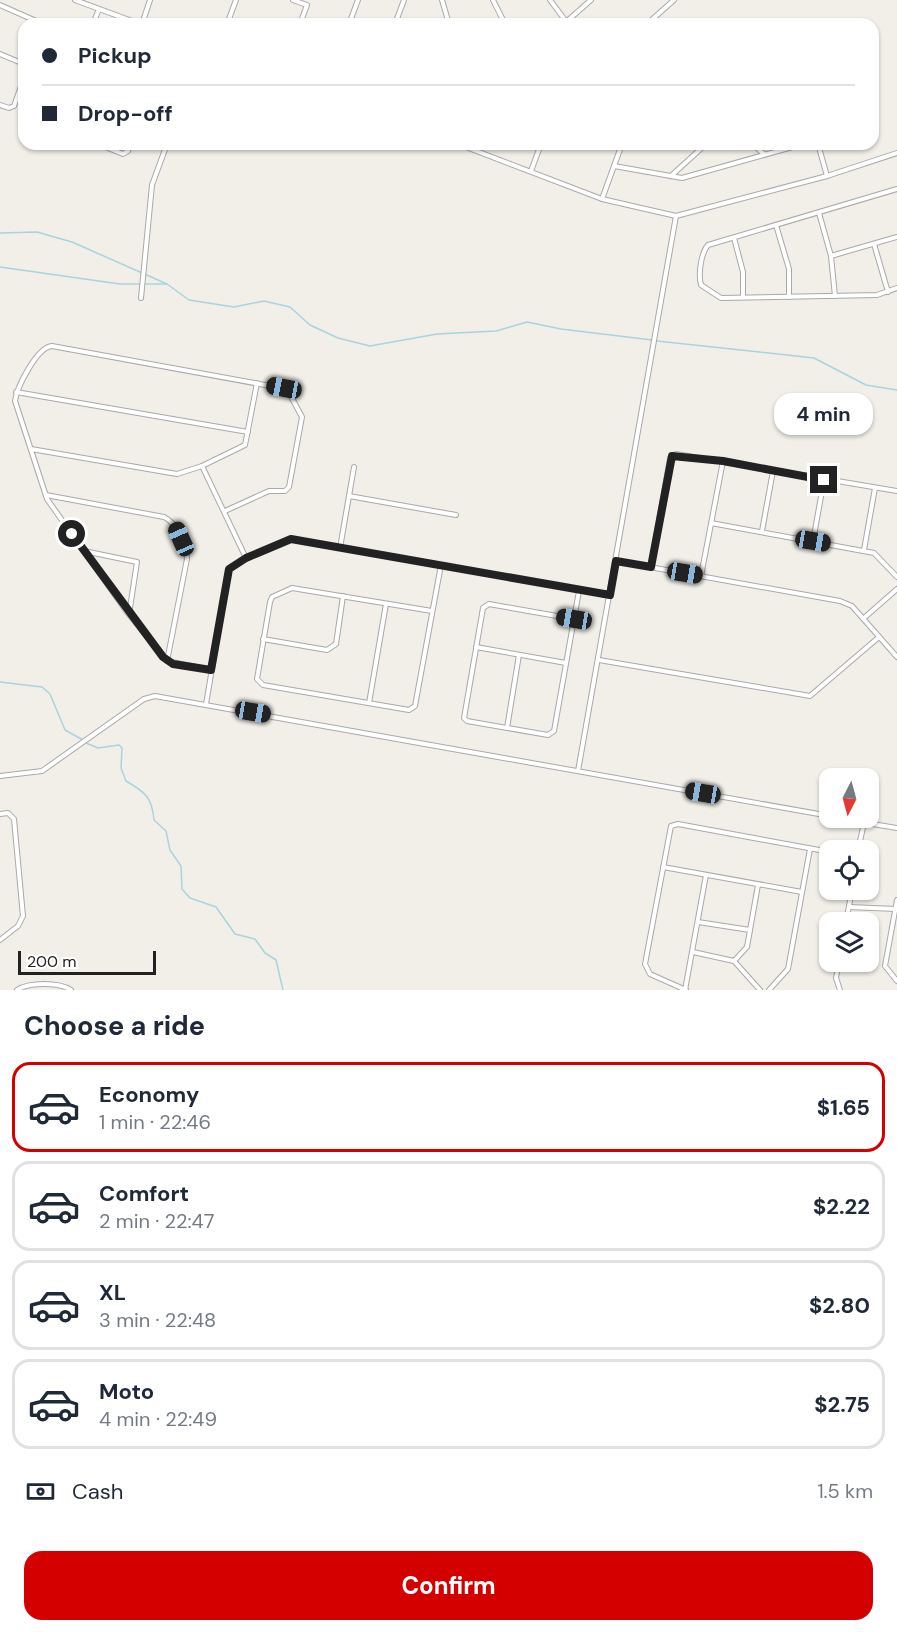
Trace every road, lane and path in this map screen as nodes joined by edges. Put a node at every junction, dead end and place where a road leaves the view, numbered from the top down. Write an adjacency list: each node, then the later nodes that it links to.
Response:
1 (75, 0): 14 (street)
2 (150, 0): 18 (street)
3 (236, 0): 19 (street)
4 (293, 0): 12 (street)
5 (358, 0): 21 (street)
6 (404, 0): 22 (street)
7 (442, 0): 23 (street)
8 (493, 0): 24 (street)
9 (550, 0): 25 (street)
10 (591, 0): 26 (street)
11 (674, 0): 27 (street)
12 (308, 3): 20 (street)
13 (0, 5): 15 (street)
14 (99, 9): 16 (street); 17 (street)
15 (29, 18)
16 (95, 18)
17 (124, 18)
18 (143, 18)
19 (229, 18)
20 (302, 18)
21 (351, 18)
22 (397, 18)
23 (447, 18)
24 (502, 18)
25 (563, 18)
26 (572, 18)
27 (653, 18)
28 (0, 54): 29 (street)
29 (18, 62)
30 (18, 95): 31 (street)
31 (0, 105)
32 (115, 150): 33 (street)
33 (128, 150)
34 (165, 150): 62 (street)
35 (474, 150): 45 (street)
36 (539, 150): 45 (street)
37 (620, 150): 44 (street)
38 (699, 150): 46 (street)
39 (759, 150): 43 (street)
40 (780, 150): 43 (street)
41 (820, 150): 47 (street)
42 (897, 153): 47 (street)
43 (764, 154): 46 (street)
44 (614, 166): 46 (street); 49 (street)
45 (531, 172): 49 (street)
46 (670, 176)
47 (827, 176): 51 (street)
48 (897, 189): 50 (street)
49 (602, 199): 51 (street)
50 (819, 213): 52 (street); 56 (street)
51 (676, 216): 85 (street)
52 (776, 225): 54 (street); 61 (street)
53 (897, 237): 55 (street)
54 (734, 238): 60 (street); 60 (street)
55 (874, 244): 56 (street); 58 (street)
56 (831, 256): 59 (street)
57 (897, 288): 58 (street)
58 (888, 292): 59 (street)
59 (835, 296): 61 (street)
60 (743, 297): 61 (street)
61 (789, 297)
62 (141, 298)
63 (257, 383): 64 (street); 65 (street); 76 (street)
64 (16, 392): 65 (street); 66 (street)
65 (248, 432): 68 (street)
66 (31, 449): 68 (street); 74 (street)
67 (723, 461): 70 (street); 78 (street); 87 (street)
68 (201, 466): 76 (street)
69 (354, 467): 75 (street)
70 (773, 471): 71 (street); 79 (street)
71 (824, 480): 72 (street); 80 (street)
72 (874, 488): 73 (street); 82 (street)
73 (897, 491)
74 (45, 495): 83 (street); 106 (street)
75 (349, 496): 77 (street); 81 (street)
76 (225, 511): 84 (street)
77 (456, 515)
78 (711, 523): 79 (street); 88 (street)
79 (762, 531): 80 (street)
80 (813, 541): 82 (street)
81 (340, 548): 84 (street); 86 (street)
82 (864, 550): 89 (street)
83 (84, 551): 96 (street); 96 (street)
84 (246, 558): 108 (street)
85 (616, 561): 87 (street); 92 (street)
86 (441, 566): 91 (street); 95 (street)
87 (651, 567): 88 (street)
88 (701, 576): 97 (street)
89 (897, 577)
90 (897, 588): 97 (street)
91 (579, 591): 92 (street); 98 (street)
92 (610, 595): 105 (street)
93 (343, 596): 94 (street); 100 (street); 100 (street)
94 (386, 604): 95 (street); 109 (street)
95 (432, 611): 109 (street)
96 (127, 612): 106 (street)
97 (864, 618): 99 (street)
98 (574, 619): 101 (street); 107 (street)
99 (879, 637): 102 (street); 105 (street)
100 (263, 639): 109 (street)
101 (476, 647): 103 (street); 111 (street)
102 (895, 651): 104 (street)
103 (519, 655): 107 (street); 111 (street)
104 (897, 657)
105 (599, 660): 112 (street)
106 (167, 661): 108 (street)
107 (566, 663): 111 (street)
108 (211, 670): 110 (street)
109 (369, 703)
110 (206, 704): 112 (street); 113 (street)
111 (507, 728)
112 (578, 771): 115 (street)
113 (0, 776)
114 (0, 814): 131 (street)
115 (819, 814)
116 (879, 825): 117 (street)
117 (897, 828)
118 (810, 849): 119 (street); 120 (street); 123 (street)
119 (819, 850)
120 (663, 867): 121 (street); 138 (street)
121 (706, 876): 122 (street); 129 (street)
122 (758, 885): 123 (street); 130 (street)
123 (802, 892): 140 (street)
124 (850, 900): 126 (street)
125 (897, 900): 127 (street)
126 (849, 907): 127 (street); 128 (street)
127 (896, 909): 135 (street)
128 (848, 912)
129 (698, 922): 130 (street); 132 (street)
130 (750, 930): 133 (street)
131 (0, 940)
132 (693, 952): 133 (street); 138 (street)
133 (734, 961): 139 (street)
134 (837, 972): 141 (street)
135 (897, 981)
136 (18, 990): 137 (street)
137 (71, 990)
138 (686, 990)
139 (760, 990)
140 (769, 990)
141 (840, 990)

